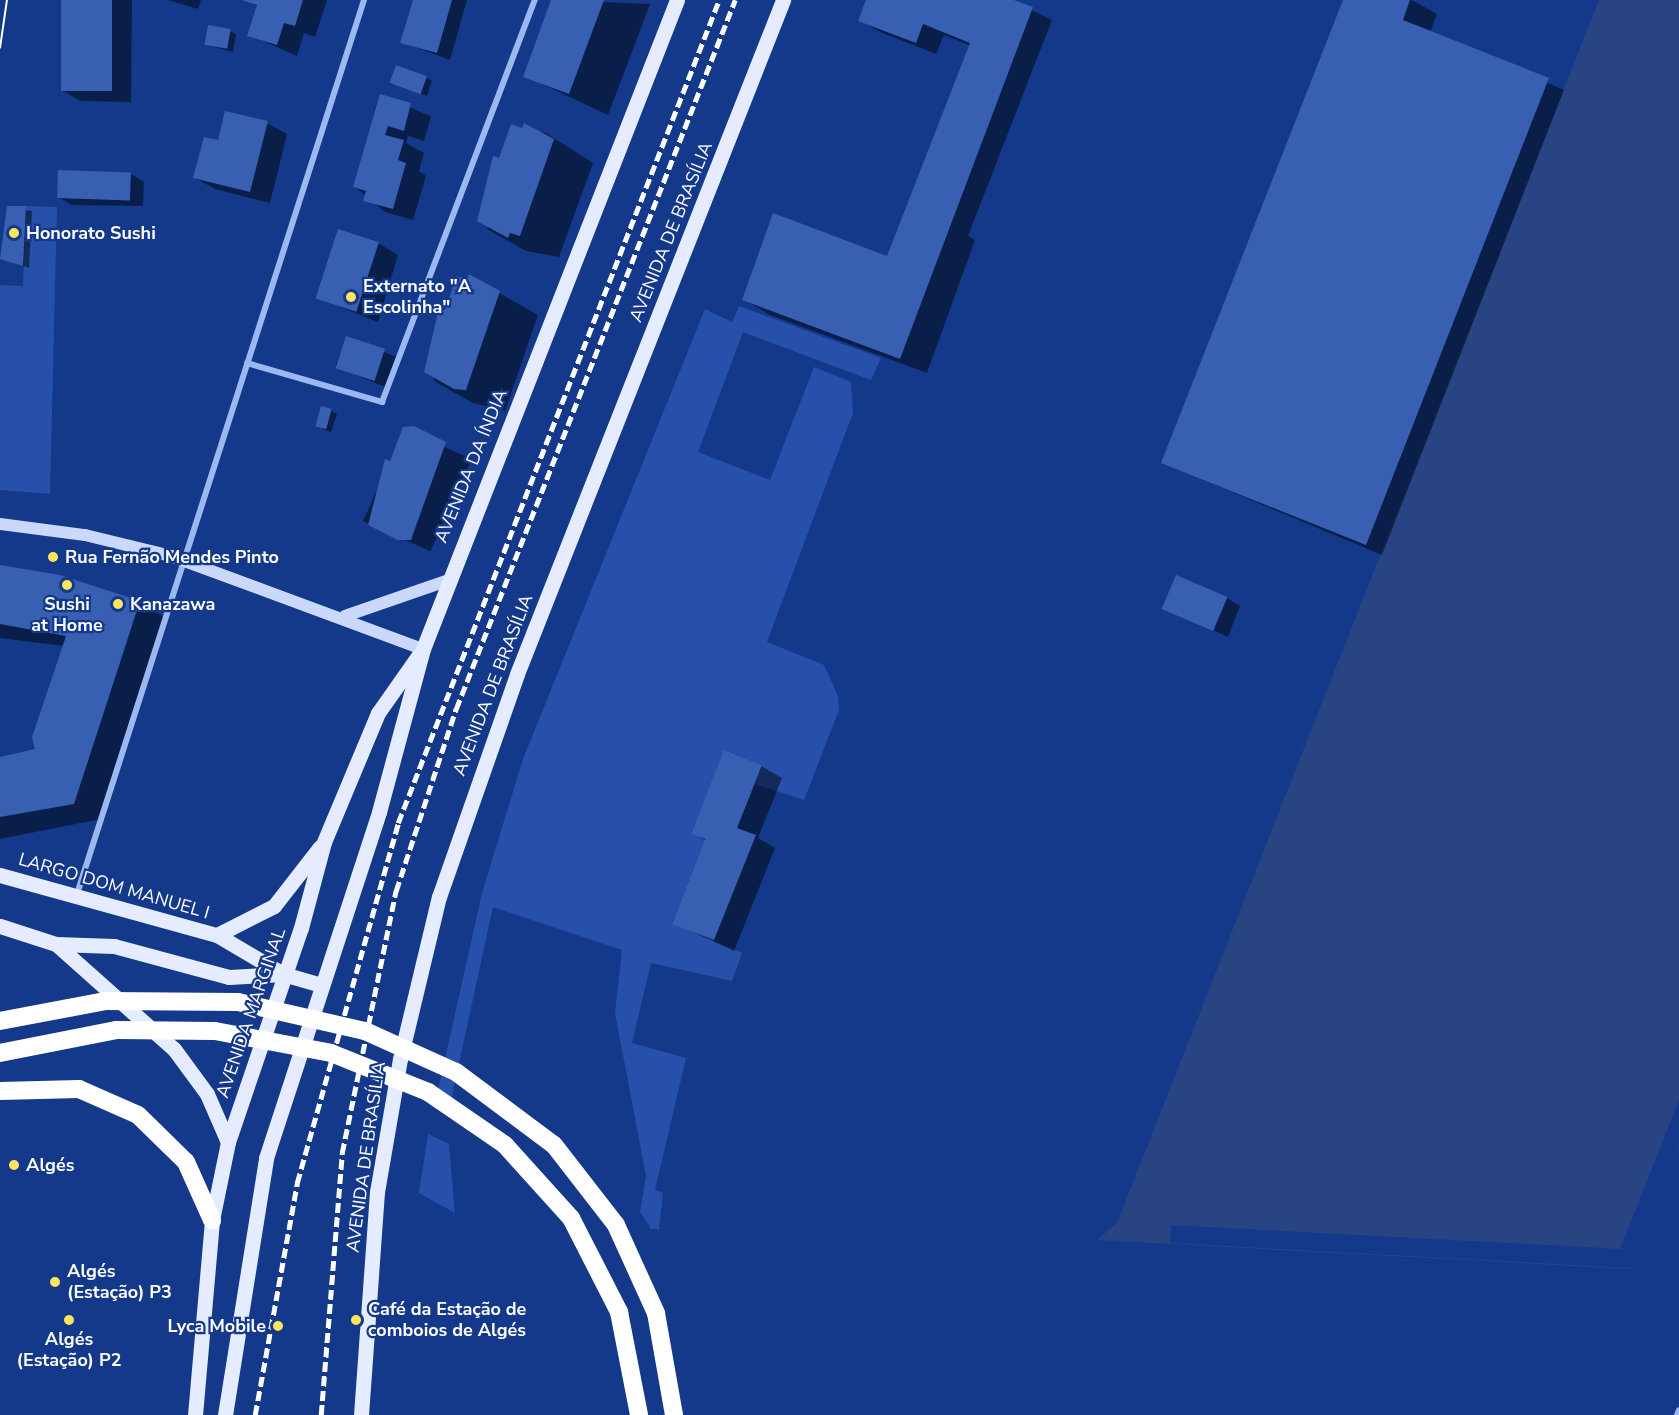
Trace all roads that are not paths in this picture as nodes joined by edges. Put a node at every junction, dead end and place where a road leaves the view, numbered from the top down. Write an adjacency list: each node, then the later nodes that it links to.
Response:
1 (364, 0): 5 (street)
2 (535, 0): 5 (street)
3 (677, 0): 8 (main road, AVENIDA DA ÍNDIA)
4 (783, 0): 29 (main road, AVENIDA DE BRASÍLIA)
5 (247, 363): 7 (street)
6 (0, 524): 7 (street)
7 (184, 560): 9 (street); 13 (street)
8 (446, 581): 9 (street); 10 (main road, AVENIDA DA ÍNDIA)
9 (345, 616): 10 (street)
10 (423, 649): 11 (main road, AVENIDA MARGINAL); 18 (main road, AVENIDA DA ÍNDIA)
11 (324, 842): 15 (main road); 17 (main road, AVENIDA MARGINAL)
12 (0, 874): 13 (main road, LARGO DOM MANUEL I)
13 (76, 895): 15 (main road, LARGO DOM MANUEL I)
14 (0, 926): 16 (main road)
15 (217, 935): 17 (main road, LARGO DOM MANUEL I)
16 (56, 944): 17 (main road); 22 (main road)
17 (283, 974): 18 (main road); 22 (main road, AVENIDA MARGINAL)
18 (321, 985): 28 (main road)
19 (0, 1021): 26 (highway)
20 (0, 1053): 25 (highway)
21 (0, 1091): 23 (highway)
22 (228, 1142): 23 (main road, AVENIDA MARGINAL)
23 (212, 1220): 27 (main road, AVENIDA MARGINAL)
24 (1679, 1410): 30 (street)
25 (639, 1414)
26 (674, 1414)
27 (195, 1415)
28 (225, 1415)
29 (361, 1415)
30 (1677, 1415)

